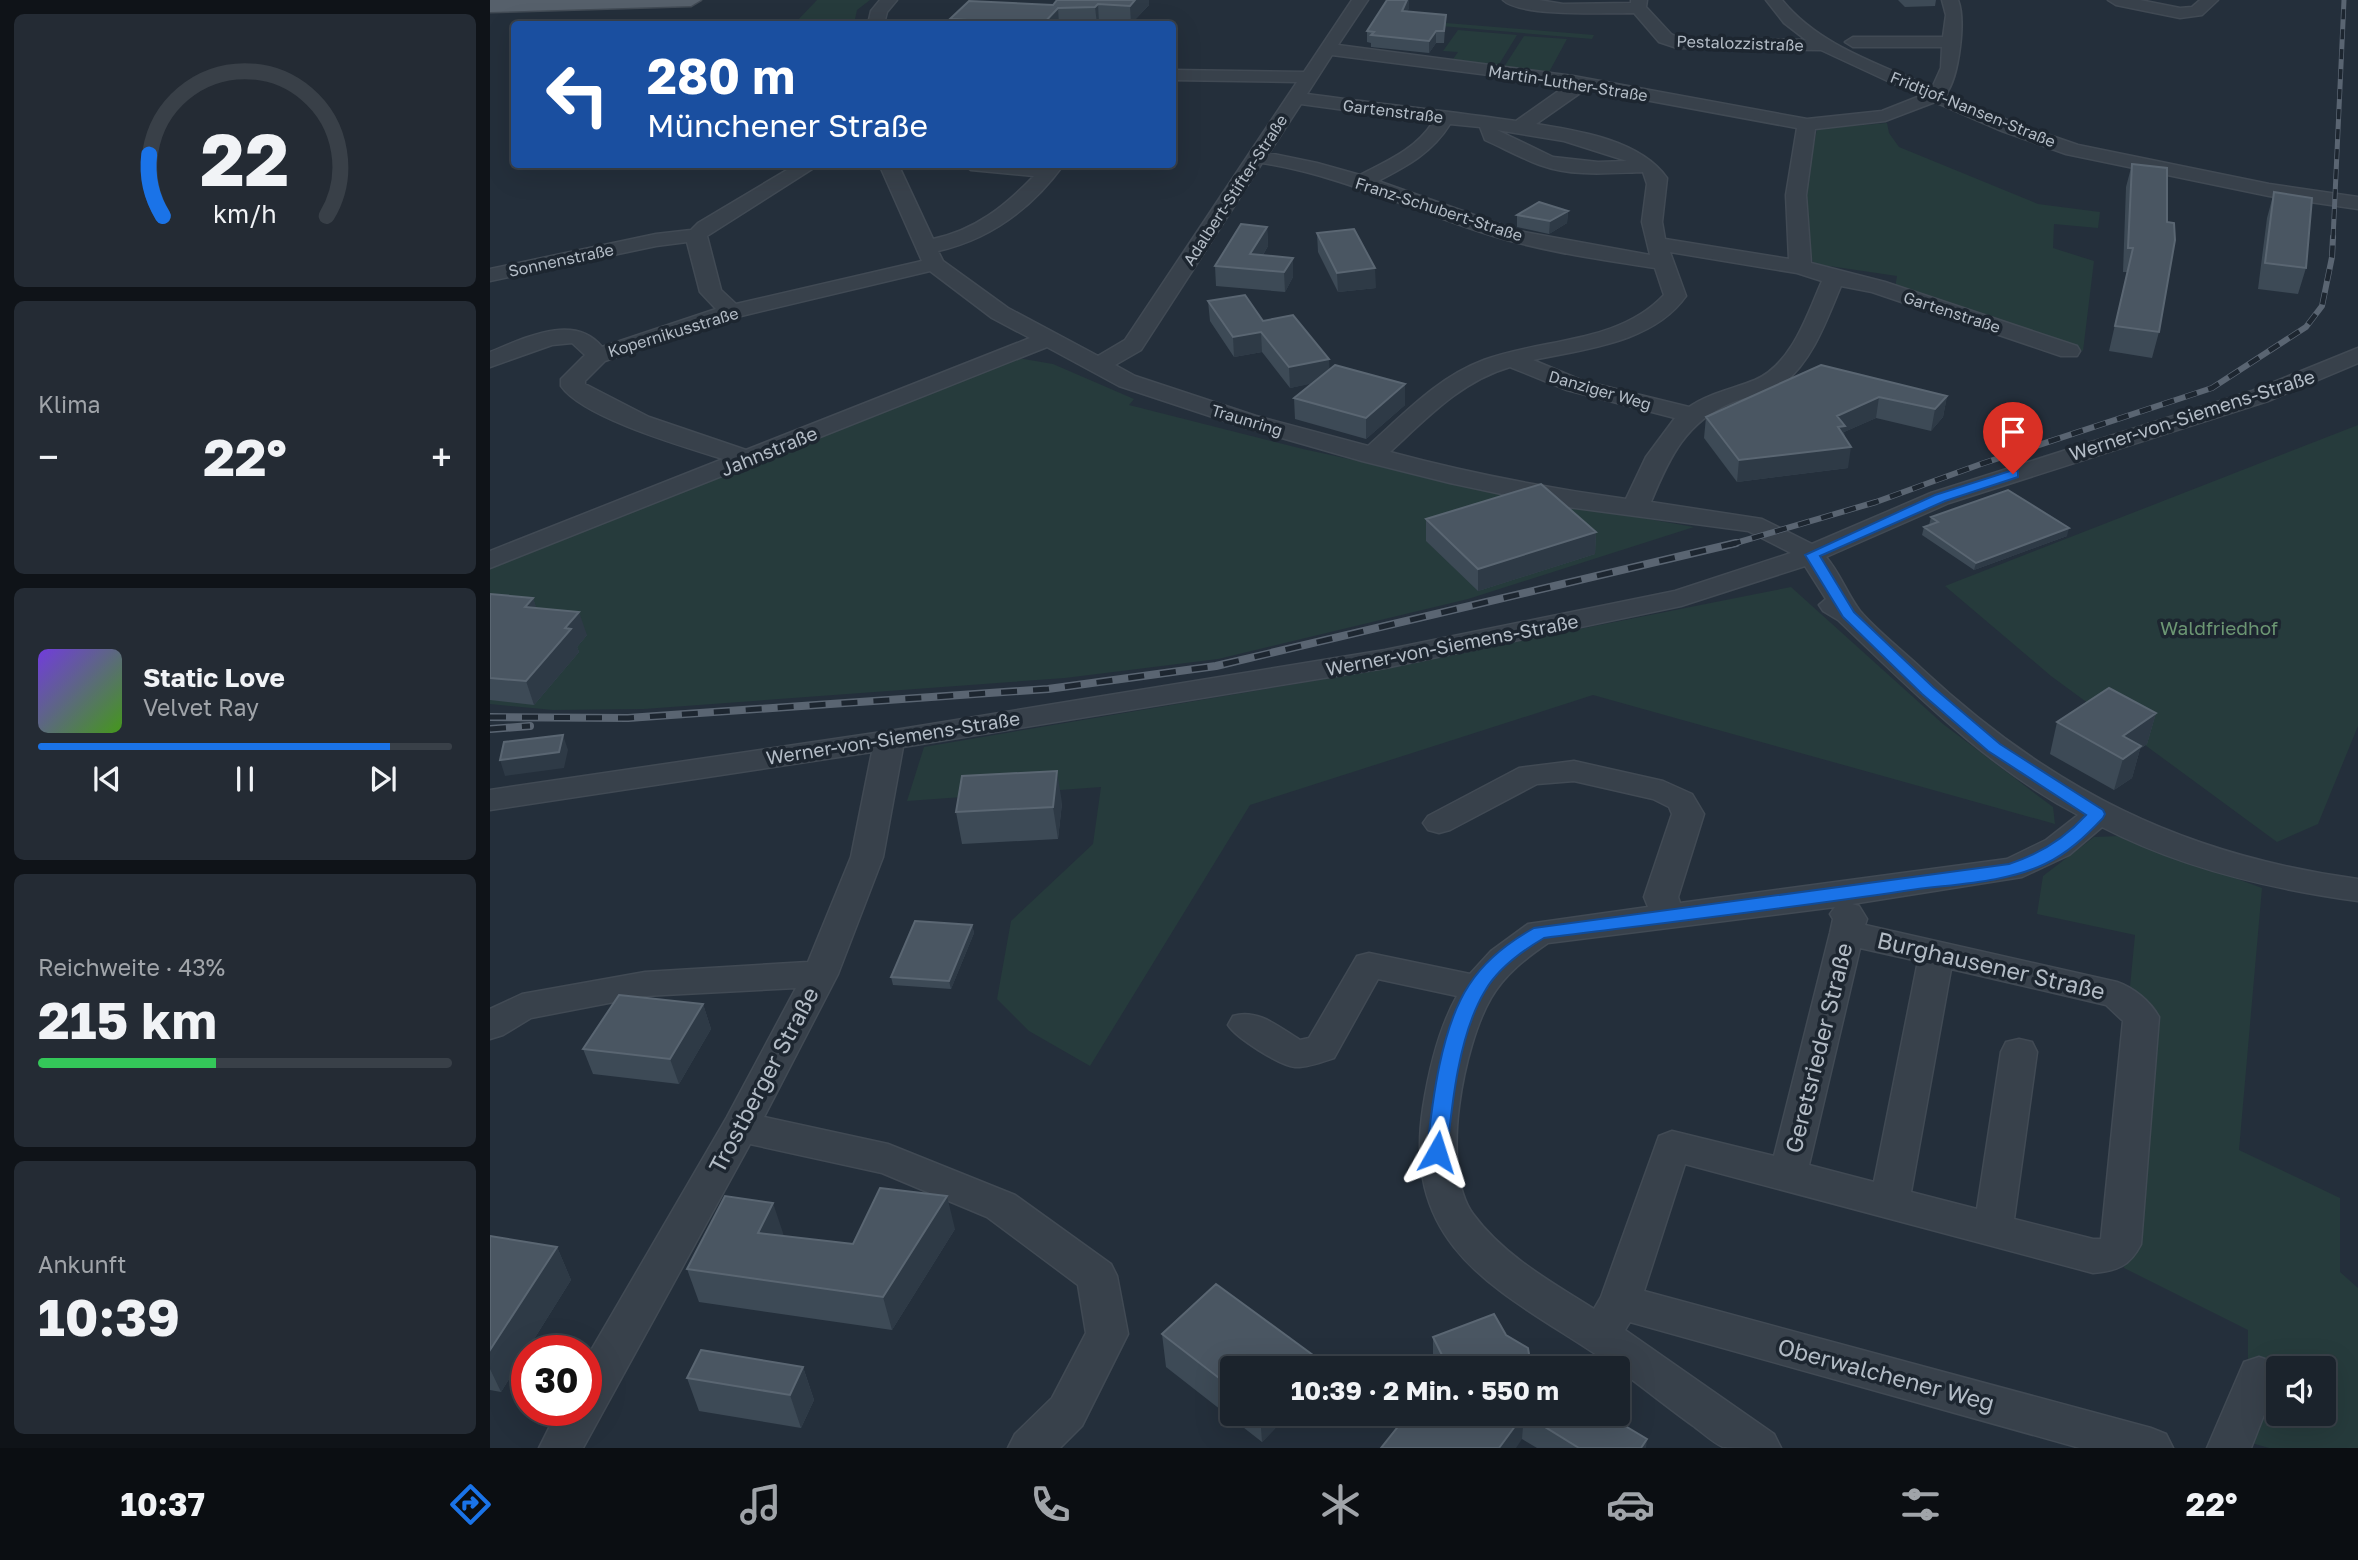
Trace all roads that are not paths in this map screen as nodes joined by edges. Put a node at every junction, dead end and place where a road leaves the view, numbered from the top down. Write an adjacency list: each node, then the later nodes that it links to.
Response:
1 (691, 0): 10 (main road)
2 (889, 0): 11 (street)
3 (1360, 0): 15 (street, Adalbert-Stifter-Straße)
4 (1511, 0): 9 (street)
5 (1774, 0): 14 (street, Fridtjof-Nansen-Straße)
6 (1950, 0): 13 (street)
7 (2116, 0): 8 (street)
8 (2210, 0)
9 (1639, 4): 14 (street, Pestalozzistraße)
10 (490, 6)
11 (877, 21)
12 (1853, 42): 13 (street)
13 (1950, 42): 19 (street)
14 (1824, 45): 19 (street, Fridtjof-Nansen-Straße)
15 (1328, 50): 17 (street, Adalbert-Stifter-Straße); 18 (street, Martin-Luther-Straße)
16 (1176, 75): 17 (street)
17 (1310, 77): 20 (street, Adalbert-Stifter-Straße)
18 (1581, 84): 23 (street, Martin-Luther-Straße); 24 (street)
19 (1935, 96): 23 (street, Martin-Luther-Straße); 31 (street, Fridtjof-Nansen-Straße)
20 (1296, 99): 21 (street, Gartenstraße); 25 (street, Adalbert-Stifter-Straße)
21 (1445, 118): 22 (street, Gartenstraße); 30 (street)
22 (1490, 121): 24 (street, Gartenstraße); 26 (street)
23 (1808, 124): 37 (street)
24 (1522, 125): 26 (street, Gartenstraße)
25 (1257, 157): 30 (street, Franz-Schubert-Straße); 47 (street, Adalbert-Stifter-Straße)
26 (1648, 166): 34 (street)
27 (804, 168): 32 (street)
28 (890, 168): 36 (street, Traunring)
29 (1051, 168): 36 (street, Kopernikusstraße)
30 (1359, 183): 34 (street, Franz-Schubert-Straße)
31 (2358, 203)
32 (697, 235): 33 (street, Sonnenstraße); 40 (street)
33 (633, 245): 35 (street, Sonnenstraße); 38 (street, Sonnenstraße)
34 (1660, 253): 37 (street); 45 (street)
35 (490, 255)
36 (930, 256): 40 (street, Kopernikusstraße); 41 (street, Traunring)
37 (1801, 267): 39 (street)
38 (490, 275)
39 (1834, 278): 42 (street, Gartenstraße); 48 (street)
40 (731, 312): 44 (street, Kopernikusstraße)
41 (1046, 340): 47 (street, Traunring); 50 (street, Jahnstraße)
42 (2068, 351)
43 (2358, 355): 52 (street, Werner-von-Siemens-Straße)
44 (597, 356): 46 (street); 50 (street, Kopernikusstraße)
45 (1513, 359): 48 (street, Danziger Weg); 49 (street)
46 (490, 360)
47 (1098, 366): 49 (street, Traunring)
48 (1690, 414): 51 (street)
49 (1371, 456): 51 (street, Traunring)
50 (749, 459): 53 (street, Jahnstraße)
51 (1635, 509): 52 (street, Traunring)
52 (1800, 559): 54 (street, Werner-von-Siemens-Straße); 56 (street, Traunring)
53 (490, 560)
54 (889, 740): 55 (street, Werner-von-Siemens-Straße); 63 (street, Trostberger Straße)
55 (500, 798)
56 (2097, 814): 58 (street, Traunring); 59 (street)
57 (1439, 823): 60 (street)
58 (2358, 890)
59 (1837, 895): 60 (street); 61 (street, Geretsrieder Straße)
60 (1668, 915): 64 (street)
61 (1847, 933): 62 (street, Burghausener Straße); 69 (street, Geretsrieder Straße)
62 (1937, 953): 70 (street); 71 (street, Burghausener Straße)
63 (821, 974): 66 (street); 68 (street, Trostberger Straße)
64 (1476, 988): 65 (street); 72 (street)
65 (1245, 1025)
66 (490, 1026)
67 (2019, 1052): 71 (street)
68 (740, 1127): 73 (street, Trostberger Straße); 77 (street)
69 (1788, 1175): 70 (street, Burghausener Straße); 72 (street, Geretsrieder Straße)
70 (1890, 1202): 71 (street, Burghausener Straße)
71 (1993, 1230)
72 (1610, 1319): 78 (street); 79 (street, Oberwalchener Weg)
73 (602, 1371)
74 (2259, 1375): 80 (street)
75 (572, 1426): 76 (street)
76 (561, 1448)
77 (1030, 1448)
78 (1759, 1448)
79 (2151, 1448)
80 (2229, 1448)

